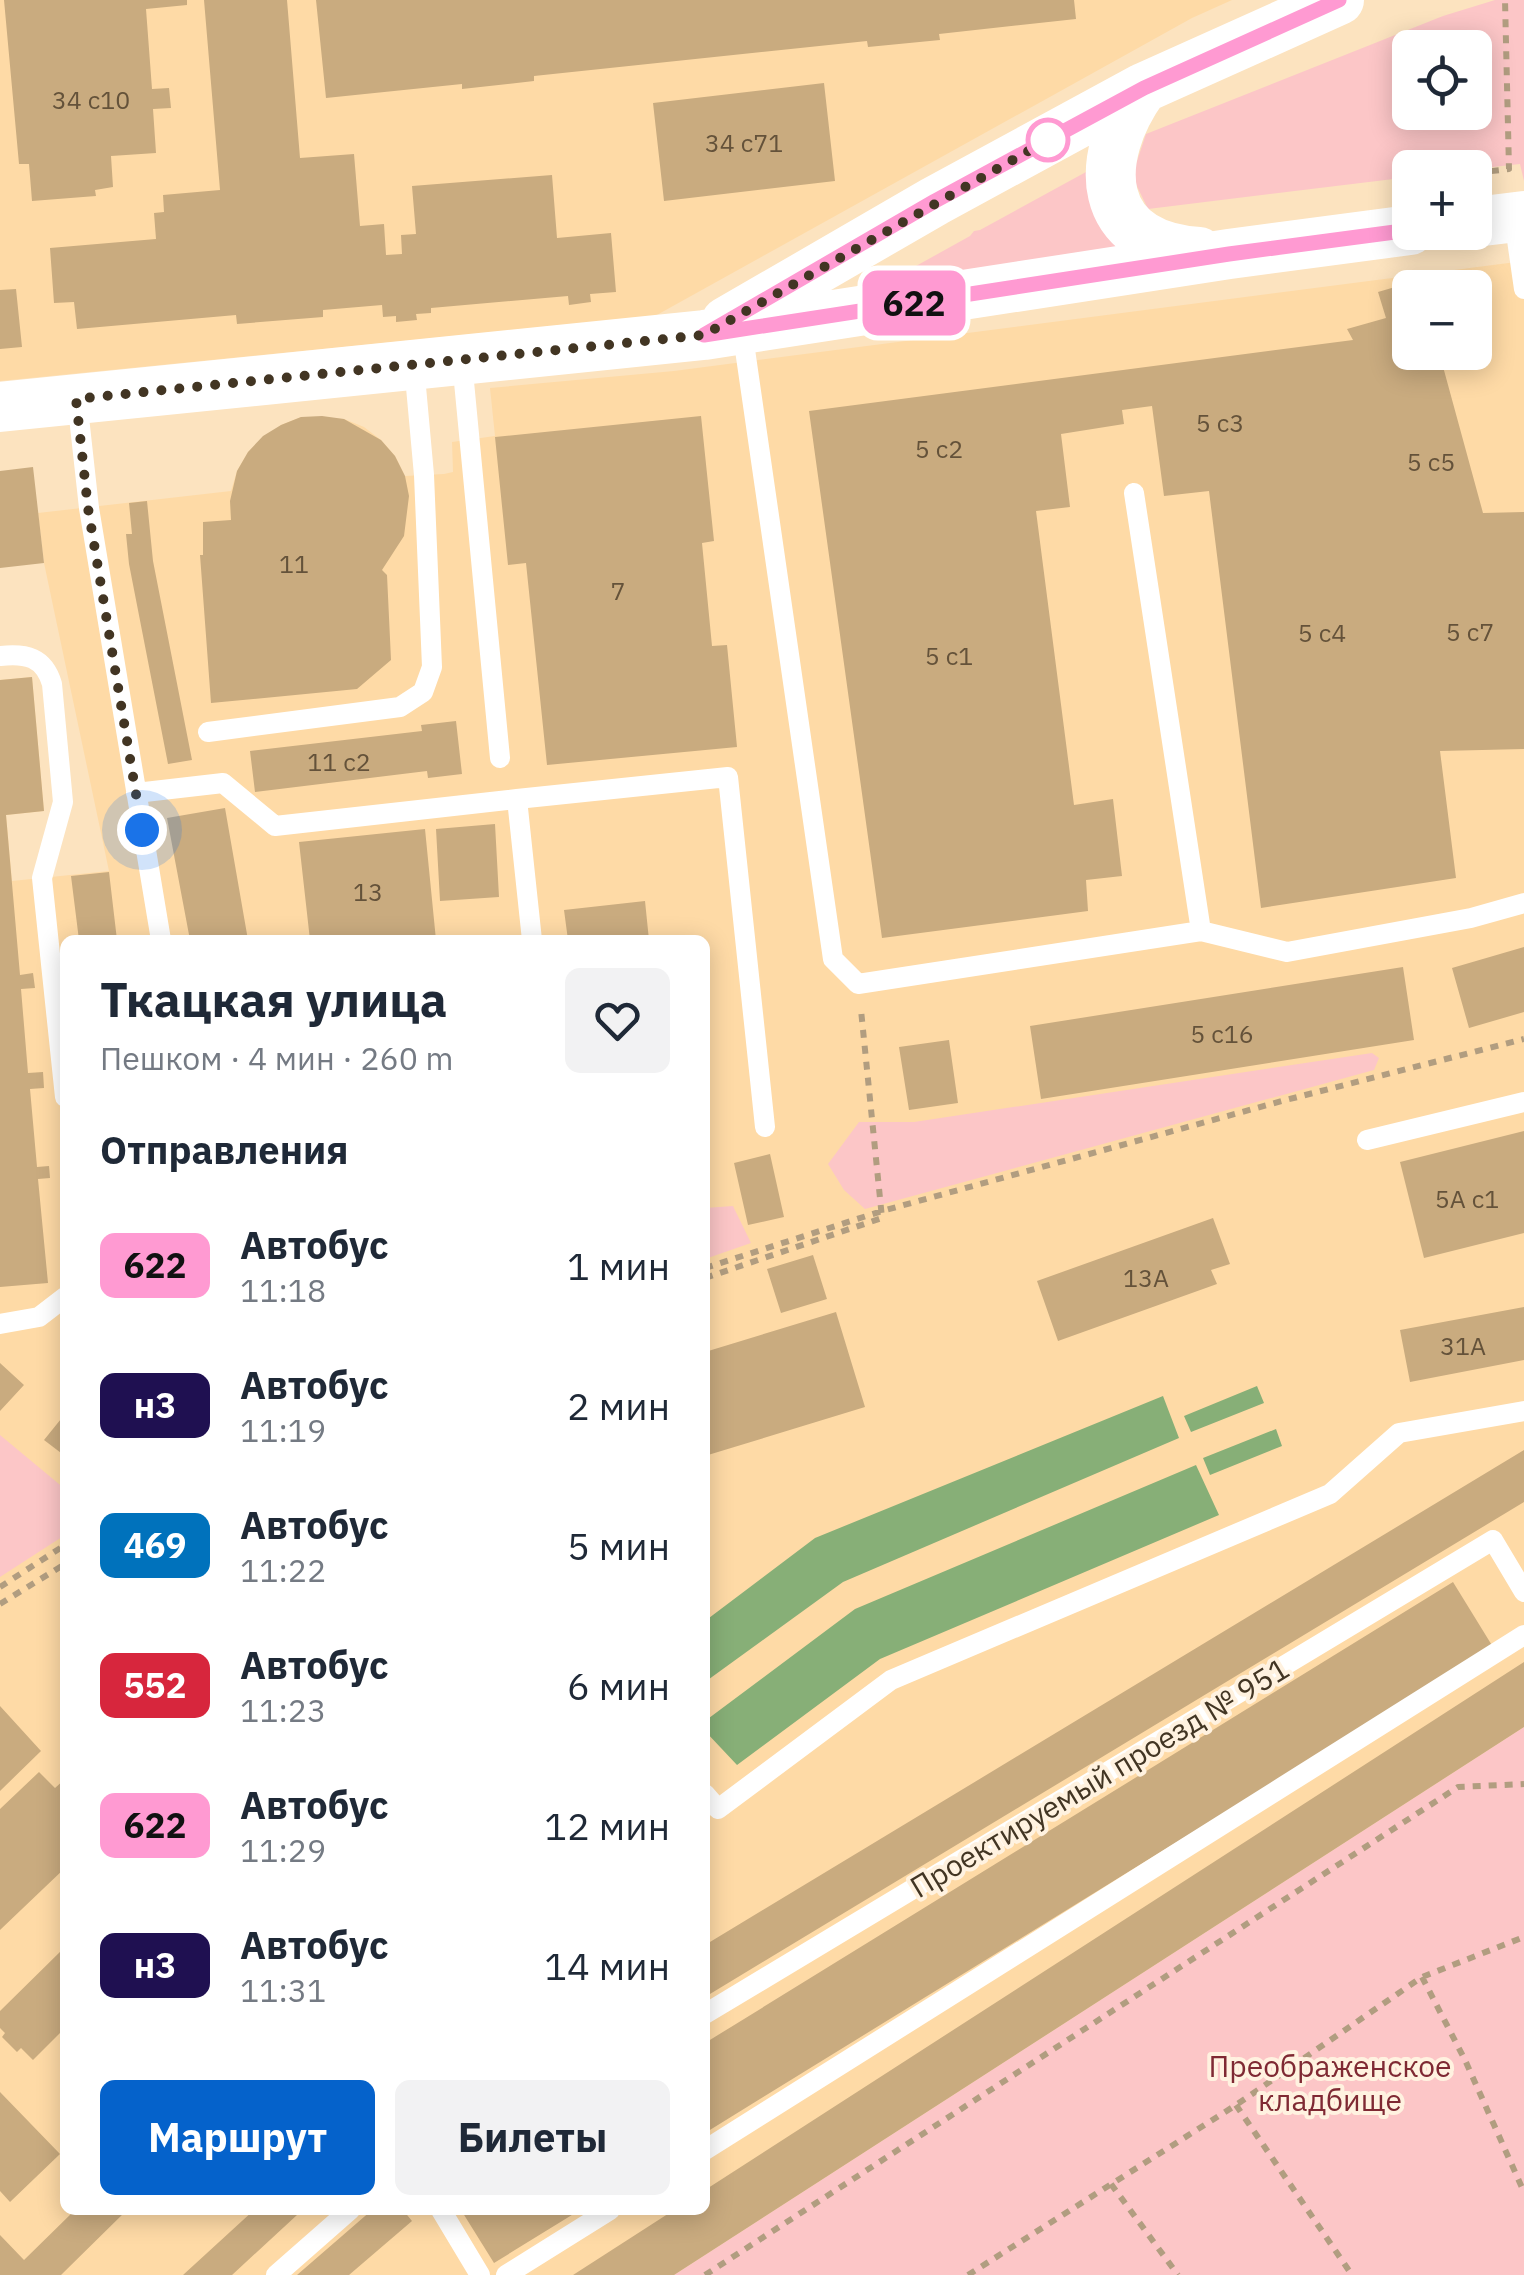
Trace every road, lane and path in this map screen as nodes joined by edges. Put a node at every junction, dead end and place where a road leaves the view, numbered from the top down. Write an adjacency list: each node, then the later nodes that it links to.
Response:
1 (1339, 0): 3 (street)
2 (1505, 0): 4 (path)
3 (1144, 88): 7 (street); 9 (street)
4 (1492, 172)
5 (1504, 218): 8 (lane)
6 (1392, 232): 7 (street)
7 (1229, 254): 9 (street)
8 (1524, 289)
9 (723, 332): 10 (street); 23 (lane)
10 (438, 363): 11 (street); 15 (lane); 16 (lane)
11 (76, 399): 12 (street); 17 (lane)
12 (0, 406)
13 (1134, 493): 20 (lane)
14 (0, 656): 25 (lane)
15 (208, 732)
16 (500, 758)
17 (136, 793): 18 (lane); 21 (lane)
18 (517, 800): 22 (lane); 27 (lane)
19 (1524, 903): 20 (lane)
20 (1201, 931): 23 (lane)
21 (160, 935)
22 (531, 935)
23 (858, 984): 29 (path)
24 (1524, 1040): 29 (path)
25 (60, 1049)
26 (1524, 1102): 28 (lane)
27 (765, 1127)
28 (1368, 1140)
29 (882, 1211): 30 (path); 31 (path)
30 (710, 1266)
31 (710, 1276)
32 (60, 1301): 33 (lane)
33 (0, 1324)
34 (1524, 1411): 42 (lane)
35 (60, 1547): 37 (path)
36 (60, 1567): 39 (path)
37 (0, 1587)
38 (1524, 1592): 45 (lane, Проектируемый проезд № 951)
39 (0, 1604)
40 (1524, 1635): 47 (lane)
41 (1524, 1784): 57 (path)
42 (710, 1800)
43 (1524, 1937): 44 (path)
44 (1422, 1977): 46 (path); 49 (path)
45 (710, 2011)
46 (1236, 2106): 48 (path); 59 (path)
47 (710, 2147)
48 (1111, 2184): 53 (path); 58 (path)
49 (1524, 2192)
50 (344, 2215): 54 (lane)
51 (444, 2215): 55 (lane)
52 (602, 2215): 56 (lane)
53 (974, 2274)
54 (276, 2275)
55 (480, 2275)
56 (506, 2275)
57 (705, 2275)
58 (1178, 2275)
59 (1352, 2275)

